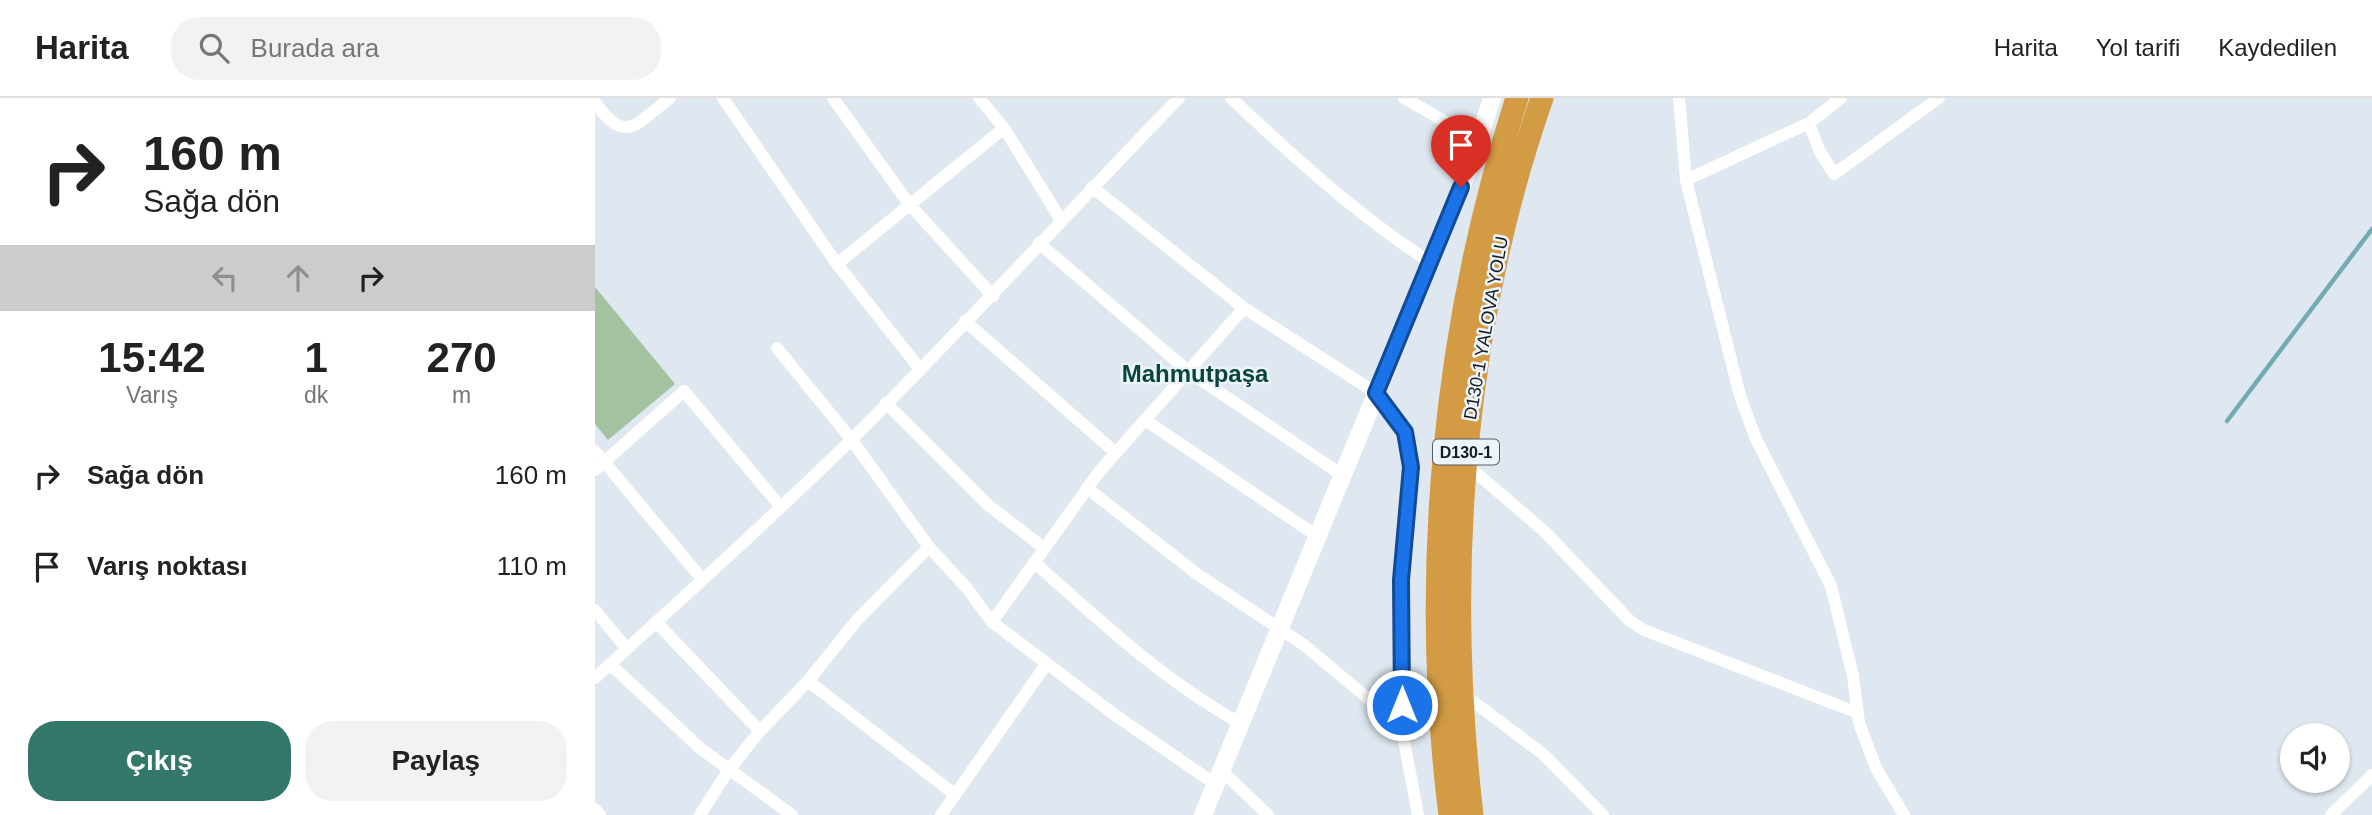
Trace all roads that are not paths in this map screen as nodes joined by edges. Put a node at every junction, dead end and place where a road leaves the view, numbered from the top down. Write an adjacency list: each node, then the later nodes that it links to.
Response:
1 (670, 98): 14 (street)
2 (723, 98): 24 (street)
3 (833, 98): 20 (street)
4 (981, 98): 16 (street)
5 (1179, 98): 19 (street)
6 (1231, 98): 23 (street)
7 (1404, 98): 17 (street)
8 (1492, 98): 17 (main road)
9 (1517, 98): 73 (highway, D130-1)
10 (1542, 98): 37 (highway, D130-1 YALOVA YOLU / D130-1)
11 (1679, 98): 18 (street)
12 (1841, 98): 15 (street)
13 (1939, 98): 15 (street)
14 (595, 102)
15 (1809, 123): 18 (street)
16 (1004, 128): 20 (street); 21 (street)
17 (1478, 140): 23 (main road)
18 (1686, 180): 57 (street)
19 (1092, 187): 21 (street); 26 (street)
20 (909, 204): 24 (street); 25 (street)
21 (1061, 220): 22 (street)
22 (1039, 243): 25 (street); 30 (street)
23 (1430, 262): 31 (main road)
24 (837, 264): 29 (street)
25 (993, 296): 27 (street)
26 (1244, 308): 30 (street); 31 (street)
27 (965, 321): 29 (street); 36 (street)
28 (777, 348): 34 (street)
29 (921, 369): 32 (street)
30 (1188, 372): 33 (street); 39 (street)
31 (1376, 393): 39 (main road); 59 (street)
32 (886, 404): 34 (street); 44 (street)
33 (1145, 420): 36 (street); 42 (street)
34 (851, 439): 41 (street); 43 (street)
35 (595, 451): 38 (street)
36 (1116, 453): 40 (street)
37 (1466, 464): 56 (highway, D130-1 YALOVA YOLU / D130-1); 57 (street)
38 (600, 466): 41 (street); 46 (street)
39 (1342, 475): 42 (main road)
40 (1087, 488): 44 (street); 50 (street)
41 (780, 506): 46 (street)
42 (1317, 536): 50 (main road)
43 (929, 547): 49 (street); 55 (street)
44 (1044, 548): 45 (street)
45 (1034, 562): 49 (street); 58 (street)
46 (702, 579): 48 (street)
47 (595, 610): 51 (street)
48 (656, 622): 51 (street); 60 (street)
49 (992, 622): 52 (street)
50 (1279, 629): 58 (main road); 59 (street)
51 (627, 649): 53 (street)
52 (1047, 663): 63 (street); 64 (street)
53 (610, 664): 54 (street); 61 (street)
54 (595, 678)
55 (808, 681): 60 (street); 64 (street)
56 (1462, 693): 74 (highway, D130-1 YALOVA YOLU / D130-1); 75 (street)
57 (1858, 713): 76 (street)
58 (1240, 723): 63 (main road)
59 (1402, 730): 72 (street)
60 (760, 732): 61 (street)
61 (728, 771): 67 (street); 68 (street)
62 (2372, 775): 77 (street)
63 (1218, 777): 70 (main road); 71 (street)
64 (953, 793): 69 (street)
65 (595, 809): 66 (street)
66 (600, 815)
67 (700, 815)
68 (792, 815)
69 (941, 815)
70 (1203, 815)
71 (1268, 815)
72 (1418, 815)
73 (1450, 815)
74 (1472, 815)
75 (1603, 815)
76 (1904, 815)
77 (2331, 815)

